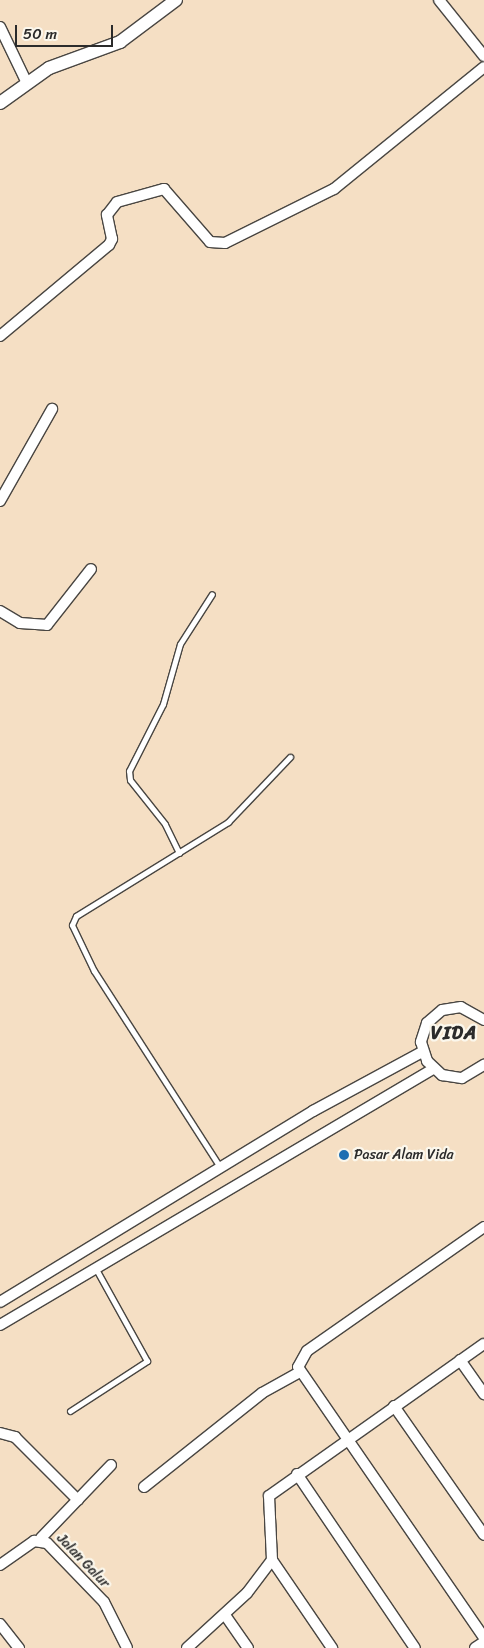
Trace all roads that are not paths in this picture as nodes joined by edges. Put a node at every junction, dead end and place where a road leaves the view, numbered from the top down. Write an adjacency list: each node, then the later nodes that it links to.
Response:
1 (176, 0): 6 (street)
2 (439, 0): 4 (street)
3 (0, 27): 6 (street)
4 (484, 56)
5 (484, 67): 8 (street)
6 (26, 81): 7 (street)
7 (0, 103)
8 (0, 336)
9 (52, 409): 10 (street)
10 (0, 501)
11 (91, 569): 13 (street)
12 (212, 594): 15 (lane)
13 (0, 611)
14 (290, 757): 15 (lane)
15 (179, 853): 20 (lane)
16 (482, 1016): 17 (street)
17 (422, 1052): 18 (street); 20 (street)
18 (433, 1069): 19 (street); 22 (street)
19 (483, 1069)
20 (220, 1167): 23 (street)
21 (484, 1227): 27 (street)
22 (96, 1269): 24 (street); 30 (lane)
23 (0, 1302)
24 (0, 1325)
25 (484, 1344): 26 (street)
26 (460, 1360): 28 (street); 29 (street)
27 (298, 1373): 32 (street); 35 (street)
28 (484, 1394)
29 (394, 1406): 32 (street); 37 (street)
30 (70, 1411)
31 (0, 1433): 36 (street)
32 (346, 1439): 34 (street); 43 (street)
33 (111, 1465): 36 (street)
34 (297, 1474): 39 (street); 50 (street)
35 (144, 1487)
36 (78, 1500): 38 (street)
37 (484, 1535)
38 (41, 1538): 40 (street, Jalan Galur); 46 (street, Jalan Galur)
39 (272, 1560): 41 (street); 49 (street)
40 (0, 1565)
41 (225, 1615): 47 (street); 48 (street)
42 (0, 1624): 45 (street)
43 (484, 1638)
44 (484, 1642): 51 (street)
45 (19, 1648)
46 (127, 1648)
47 (187, 1648)
48 (248, 1648)
49 (332, 1648)
50 (415, 1648)
51 (475, 1648)

